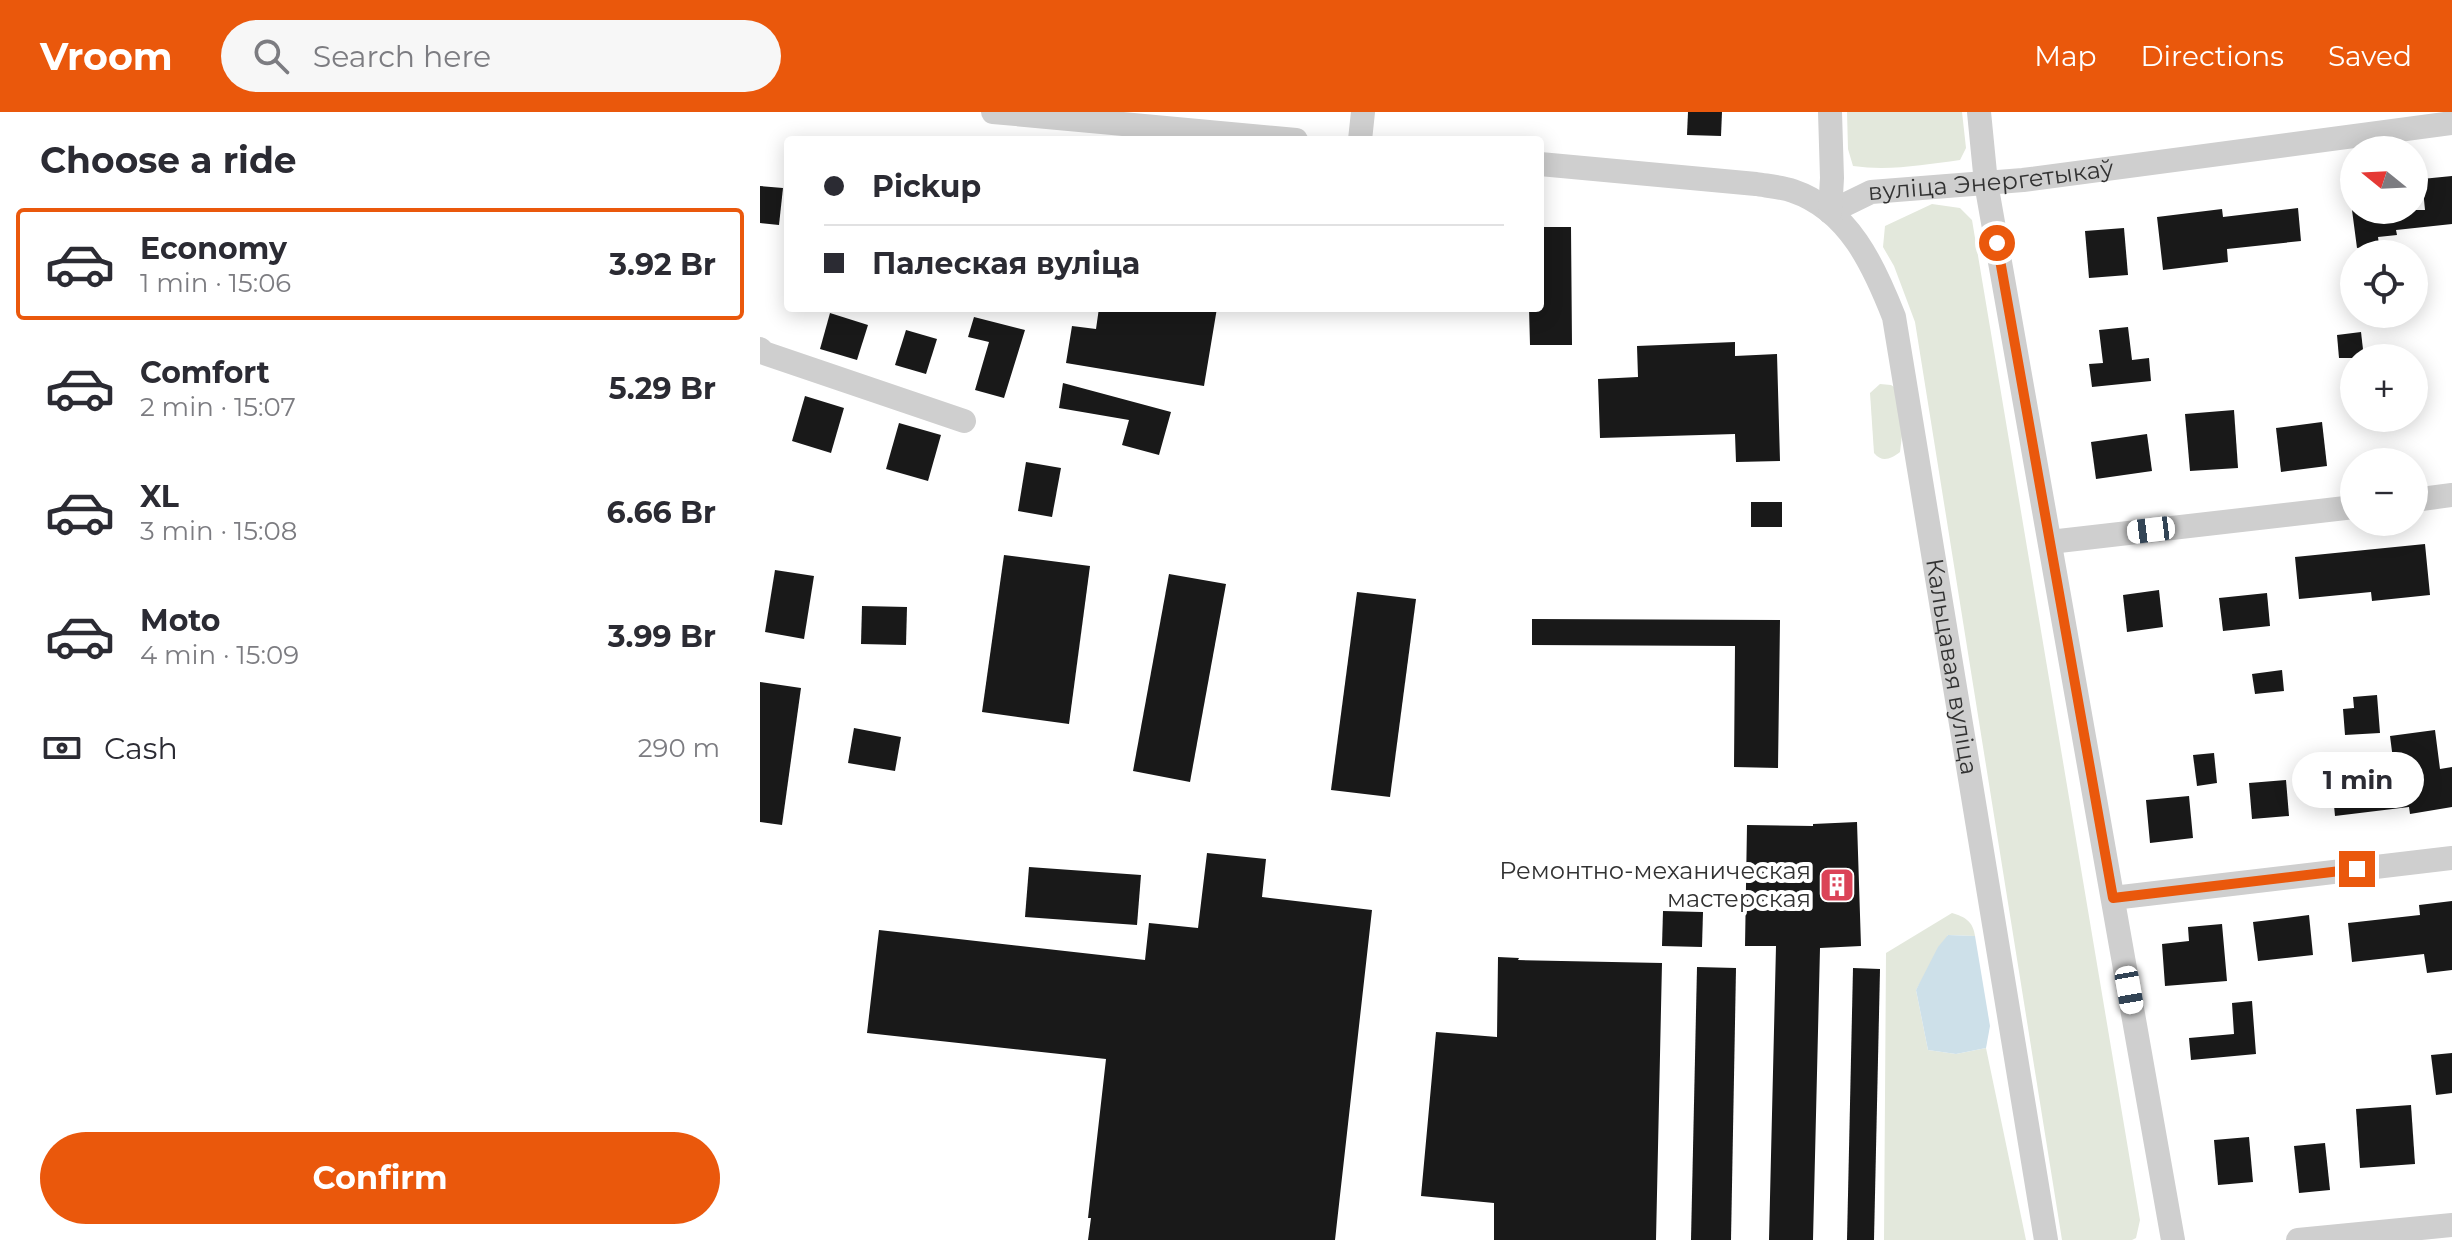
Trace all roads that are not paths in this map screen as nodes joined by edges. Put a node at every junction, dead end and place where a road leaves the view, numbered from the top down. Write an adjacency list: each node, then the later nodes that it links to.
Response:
1 (993, 112): 5 (street)
2 (1363, 112): 8 (street)
3 (1830, 112): 11 (street)
4 (1979, 112): 10 (street)
5 (1108, 117): 7 (street)
6 (2452, 123): 10 (street, вуліца Энергетыкаў)
7 (1263, 136)
8 (1360, 136)
9 (1544, 164): 11 (street)
10 (1986, 183): 11 (street, вуліца Энергетыкаў); 17 (street)
11 (1830, 212): 21 (street, Кальцавая вуліца)
12 (760, 349): 13 (street)
13 (964, 421)
14 (2452, 495): 15 (street)
15 (2428, 498)
16 (2340, 509): 17 (street)
17 (2050, 542): 19 (street)
18 (2452, 858): 19 (street)
19 (2113, 898): 22 (street)
20 (2452, 1225): 23 (street)
21 (2046, 1240)
22 (2173, 1240)
23 (2298, 1240)

